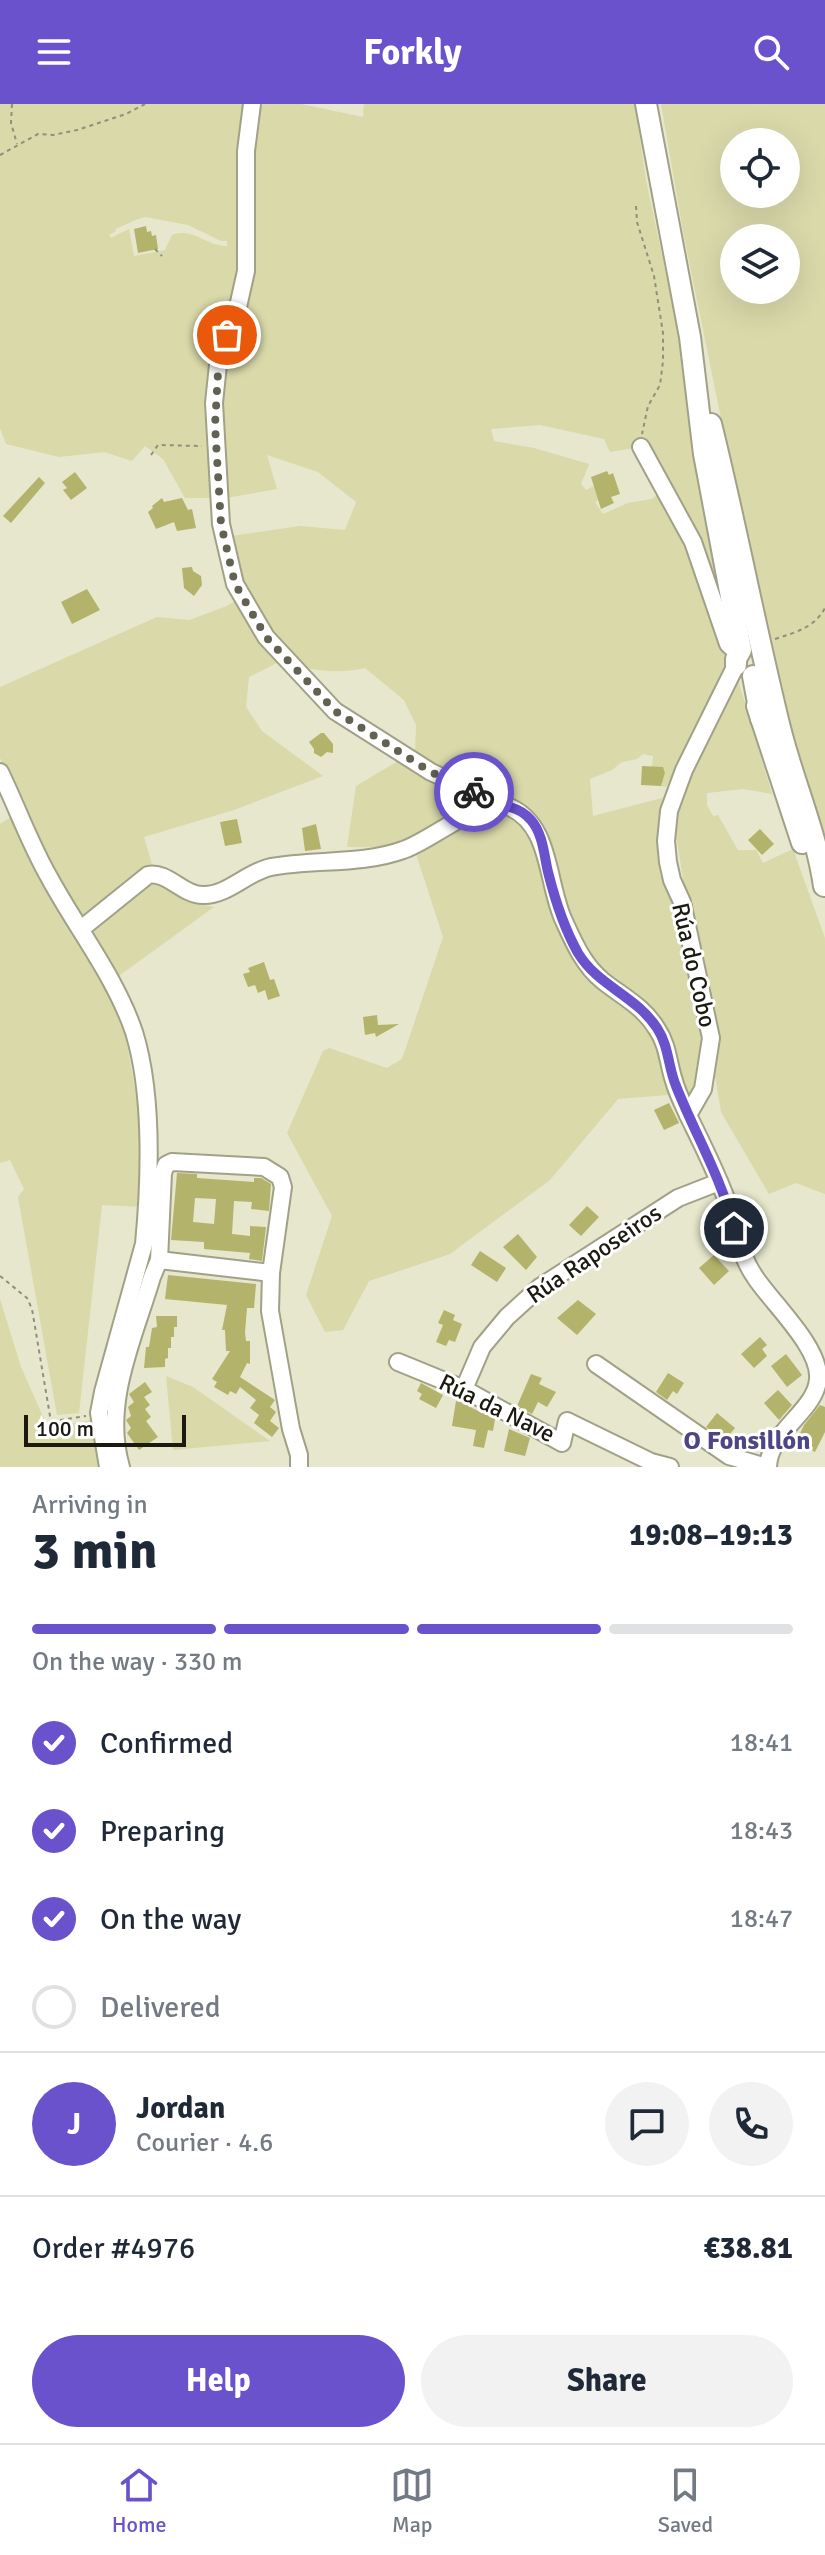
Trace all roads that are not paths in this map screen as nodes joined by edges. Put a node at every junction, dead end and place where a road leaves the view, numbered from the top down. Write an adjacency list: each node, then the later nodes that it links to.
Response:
1 (252, 104): 7 (street)
2 (646, 104): 3 (main road)
3 (690, 337): 5 (main road); 5 (main road)
4 (641, 447): 5 (street)
5 (747, 652): 8 (main road); 8 (main road); 10 (street, Rúa do Cobo)
6 (0, 772): 9 (street)
7 (487, 805): 9 (street); 10 (street)
8 (824, 887)
9 (81, 929): 18 (street)
10 (688, 1115): 11 (street)
11 (719, 1182): 16 (street); 17 (street, Rúa Raposeiros)
12 (159, 1260): 13 (street); 13 (street); 19 (street)
13 (271, 1273): 20 (street)
14 (398, 1362): 17 (street, Rúa da Nave)
15 (596, 1364): 22 (street)
16 (821, 1388): 22 (street)
17 (464, 1389): 21 (street, Rúa da Nave)
18 (108, 1467)
19 (121, 1467)
20 (299, 1467)
21 (670, 1467)
22 (767, 1467)

